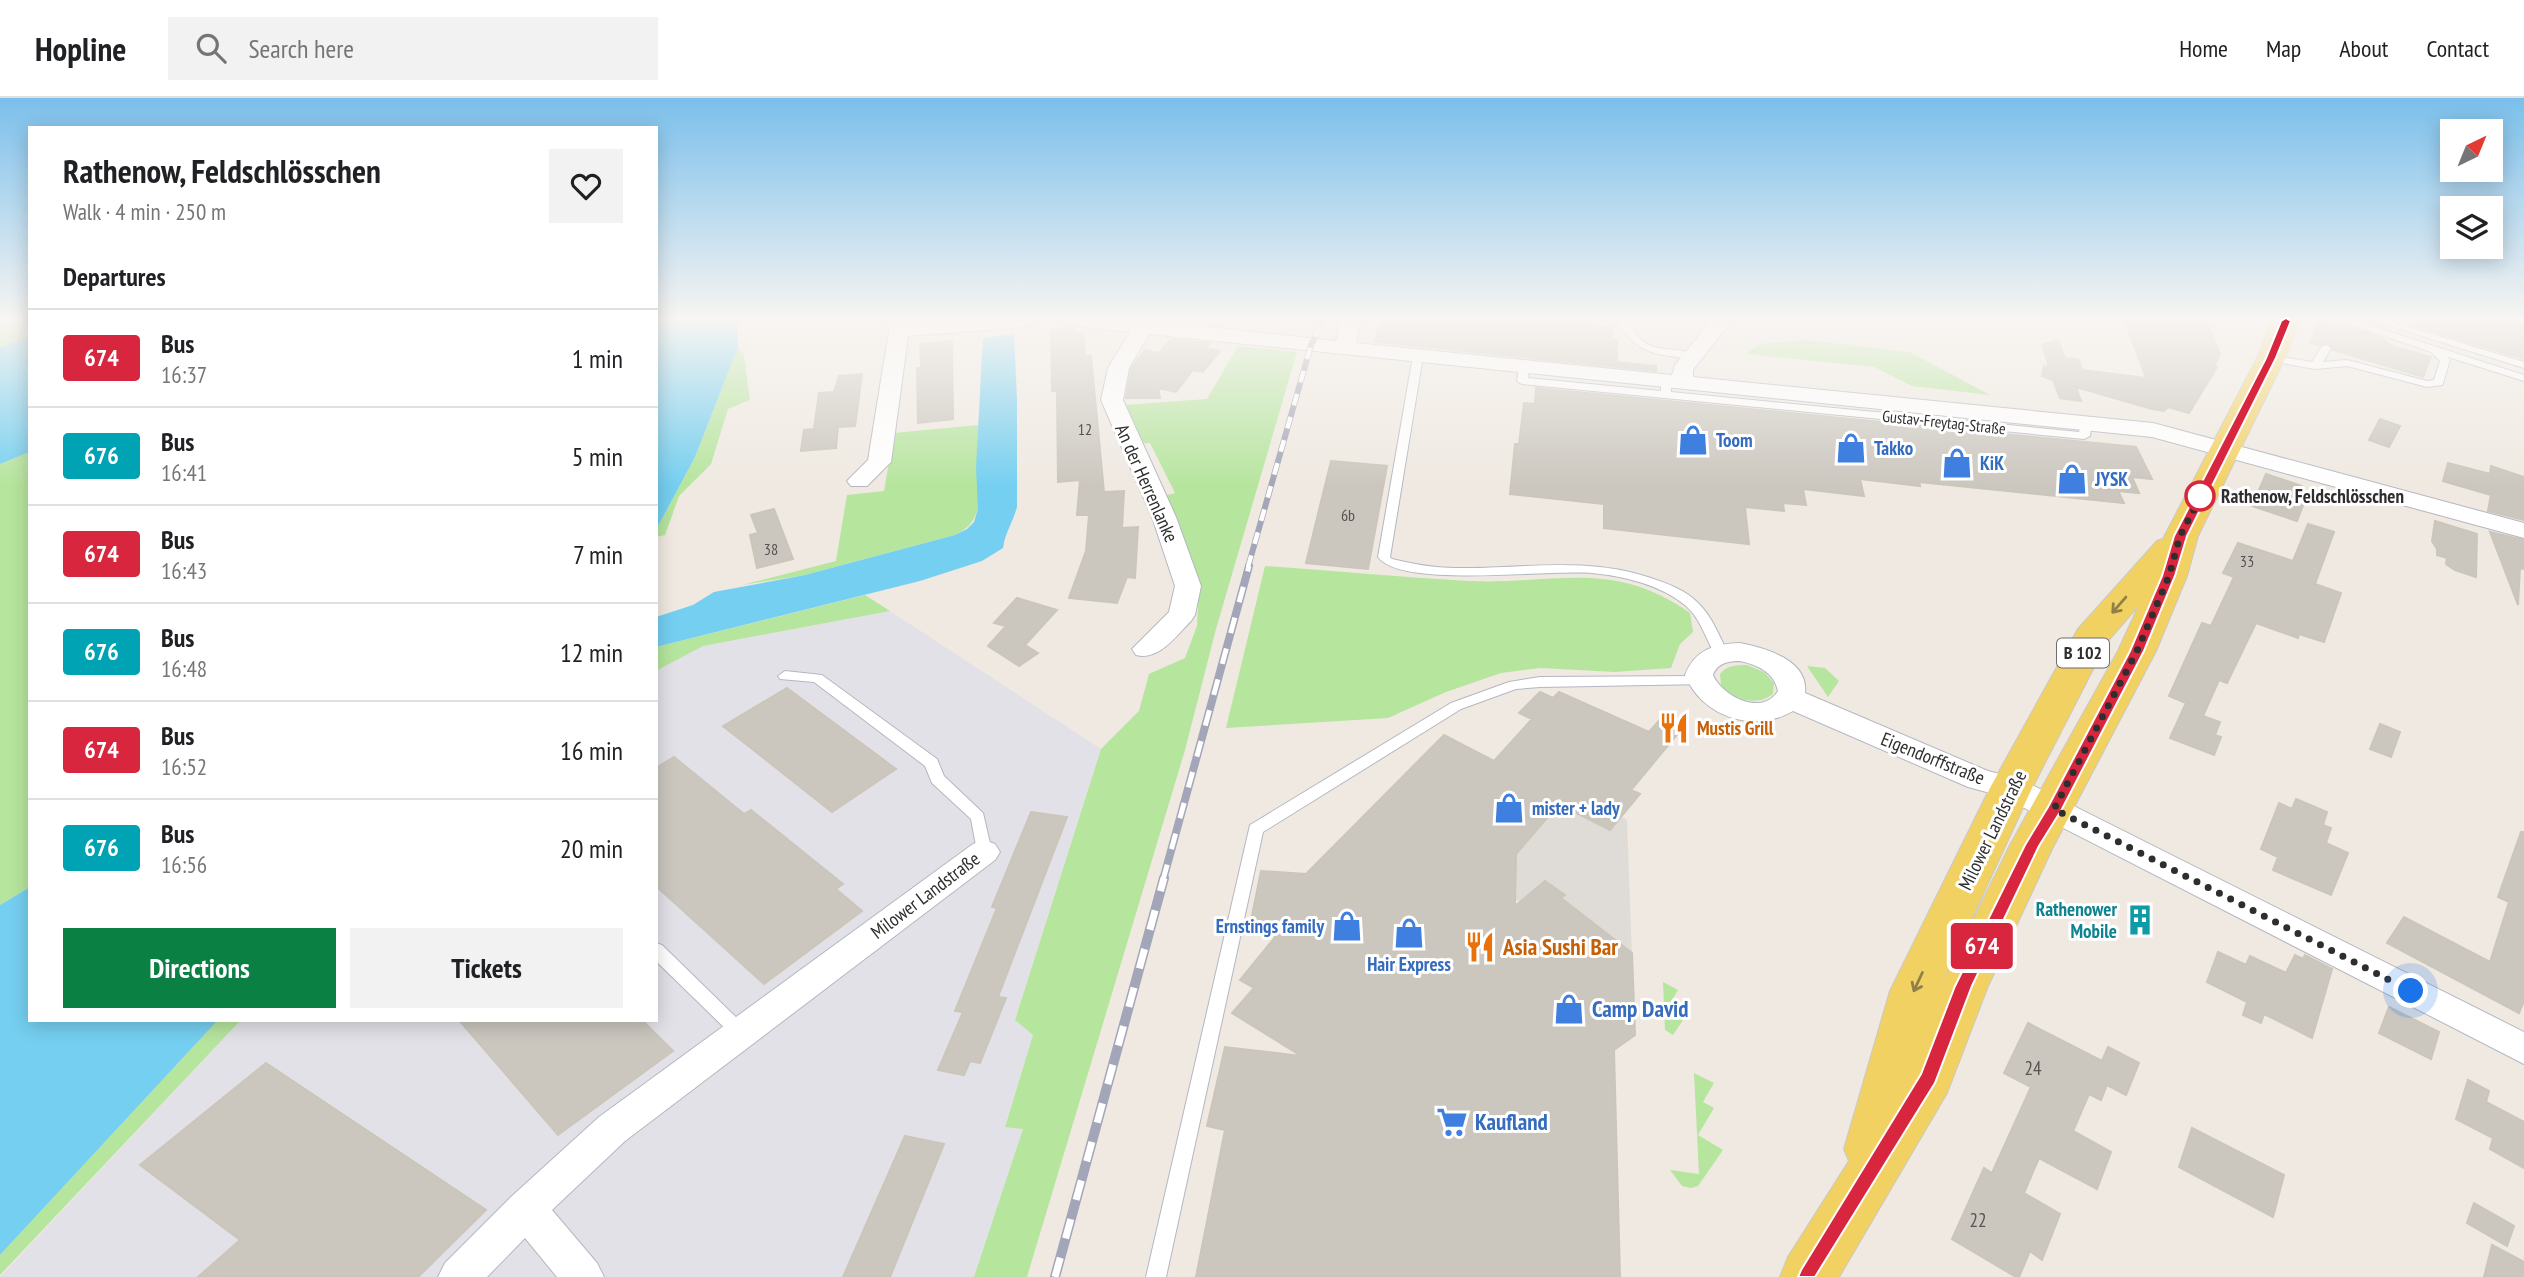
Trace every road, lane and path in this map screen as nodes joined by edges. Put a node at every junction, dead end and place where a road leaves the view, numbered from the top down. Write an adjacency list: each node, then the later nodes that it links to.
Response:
1 (891, 376): 11 (street)
2 (1114, 376): 14 (street, An der Herrenlanke)
3 (1415, 376): 15 (lane)
4 (1594, 376): 9 (street, Gustav-Freytag-Straße)
5 (1677, 376): 9 (street)
6 (2261, 376): 10 (main road, Milower Landstraße / B 102)
7 (2402, 376): 8 (lane)
8 (2440, 376)
9 (1671, 386): 10 (street, Gustav-Freytag-Straße)
10 (2224, 447): 12 (street, Gustav-Freytag-Straße); 13 (main road, Milower Landstraße / B 102)
11 (859, 481)
12 (2524, 531)
13 (2180, 536): 19 (main road, Milower Landstraße / B 102, one-way to 19); 20 (main road, Milower Landstraße / B 102)
14 (1146, 649)
15 (1721, 653): 17 (street); 18 (street)
16 (785, 676): 21 (lane, Milower Landstraße)
17 (1700, 681): 18 (street); 29 (lane)
18 (1790, 698): 19 (street, Eigendorffstraße)
19 (2011, 788): 20 (street, Eigendorffstraße); 25 (main road, Milower Landstraße / B 102, one-way to 25)
20 (2054, 809): 24 (street, Eigendorffstraße); 25 (main road, Milower Landstraße / B 102)
21 (984, 852): 23 (street, Milower Landstraße)
22 (658, 952): 23 (lane)
23 (741, 1033): 26 (street, Milower Landstraße)
24 (2524, 1049)
25 (1857, 1199): 30 (main road, Milower Landstraße / B 102)
26 (526, 1209): 27 (street, Milower Landstraße); 28 (street)
27 (459, 1277)
28 (583, 1277)
29 (1156, 1277)
30 (1808, 1277)

